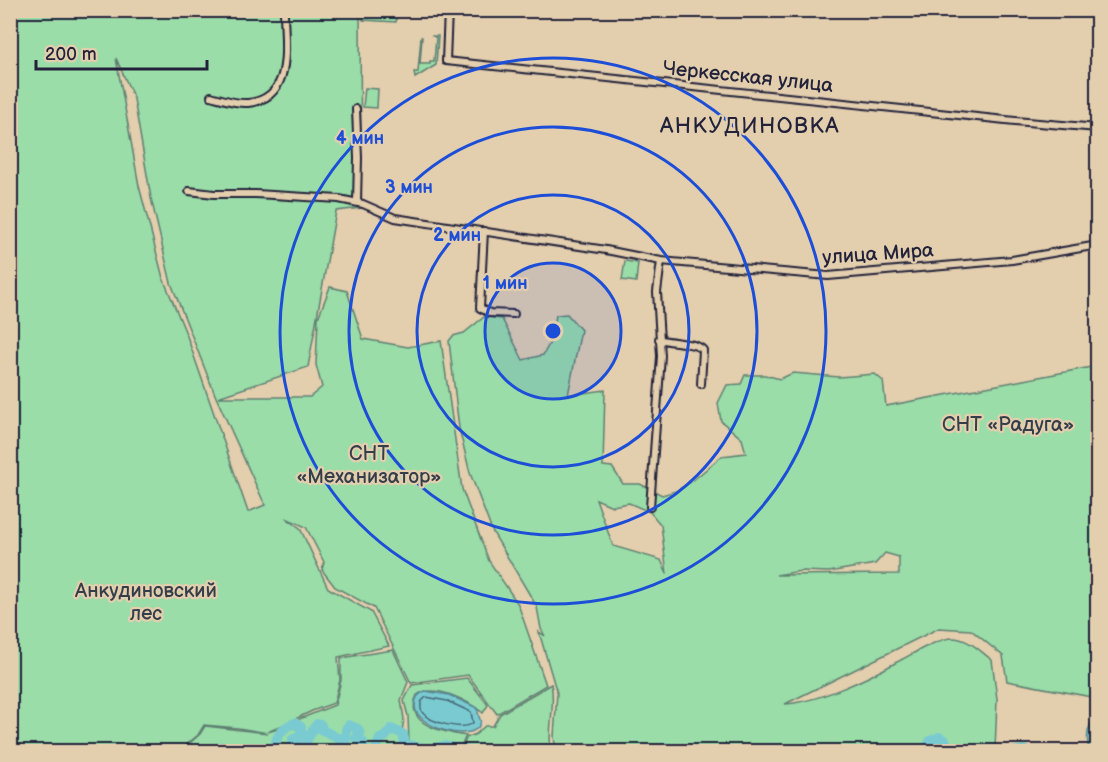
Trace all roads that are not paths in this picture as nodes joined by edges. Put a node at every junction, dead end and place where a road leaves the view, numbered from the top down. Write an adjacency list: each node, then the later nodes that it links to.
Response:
1 (284, 10): 3 (street)
2 (448, 10): 5 (street, Черкесская улица)
3 (211, 96)
4 (357, 109): 7 (street)
5 (1098, 128)
6 (189, 191): 7 (street, улица Мира)
7 (357, 202): 8 (street, улица Мира)
8 (484, 231): 10 (street, улица Мира); 11 (street)
9 (1098, 245): 10 (street, улица Мира)
10 (661, 261): 12 (street)
11 (514, 314)
12 (659, 339): 13 (street); 14 (street)
13 (700, 384)
14 (650, 507)

